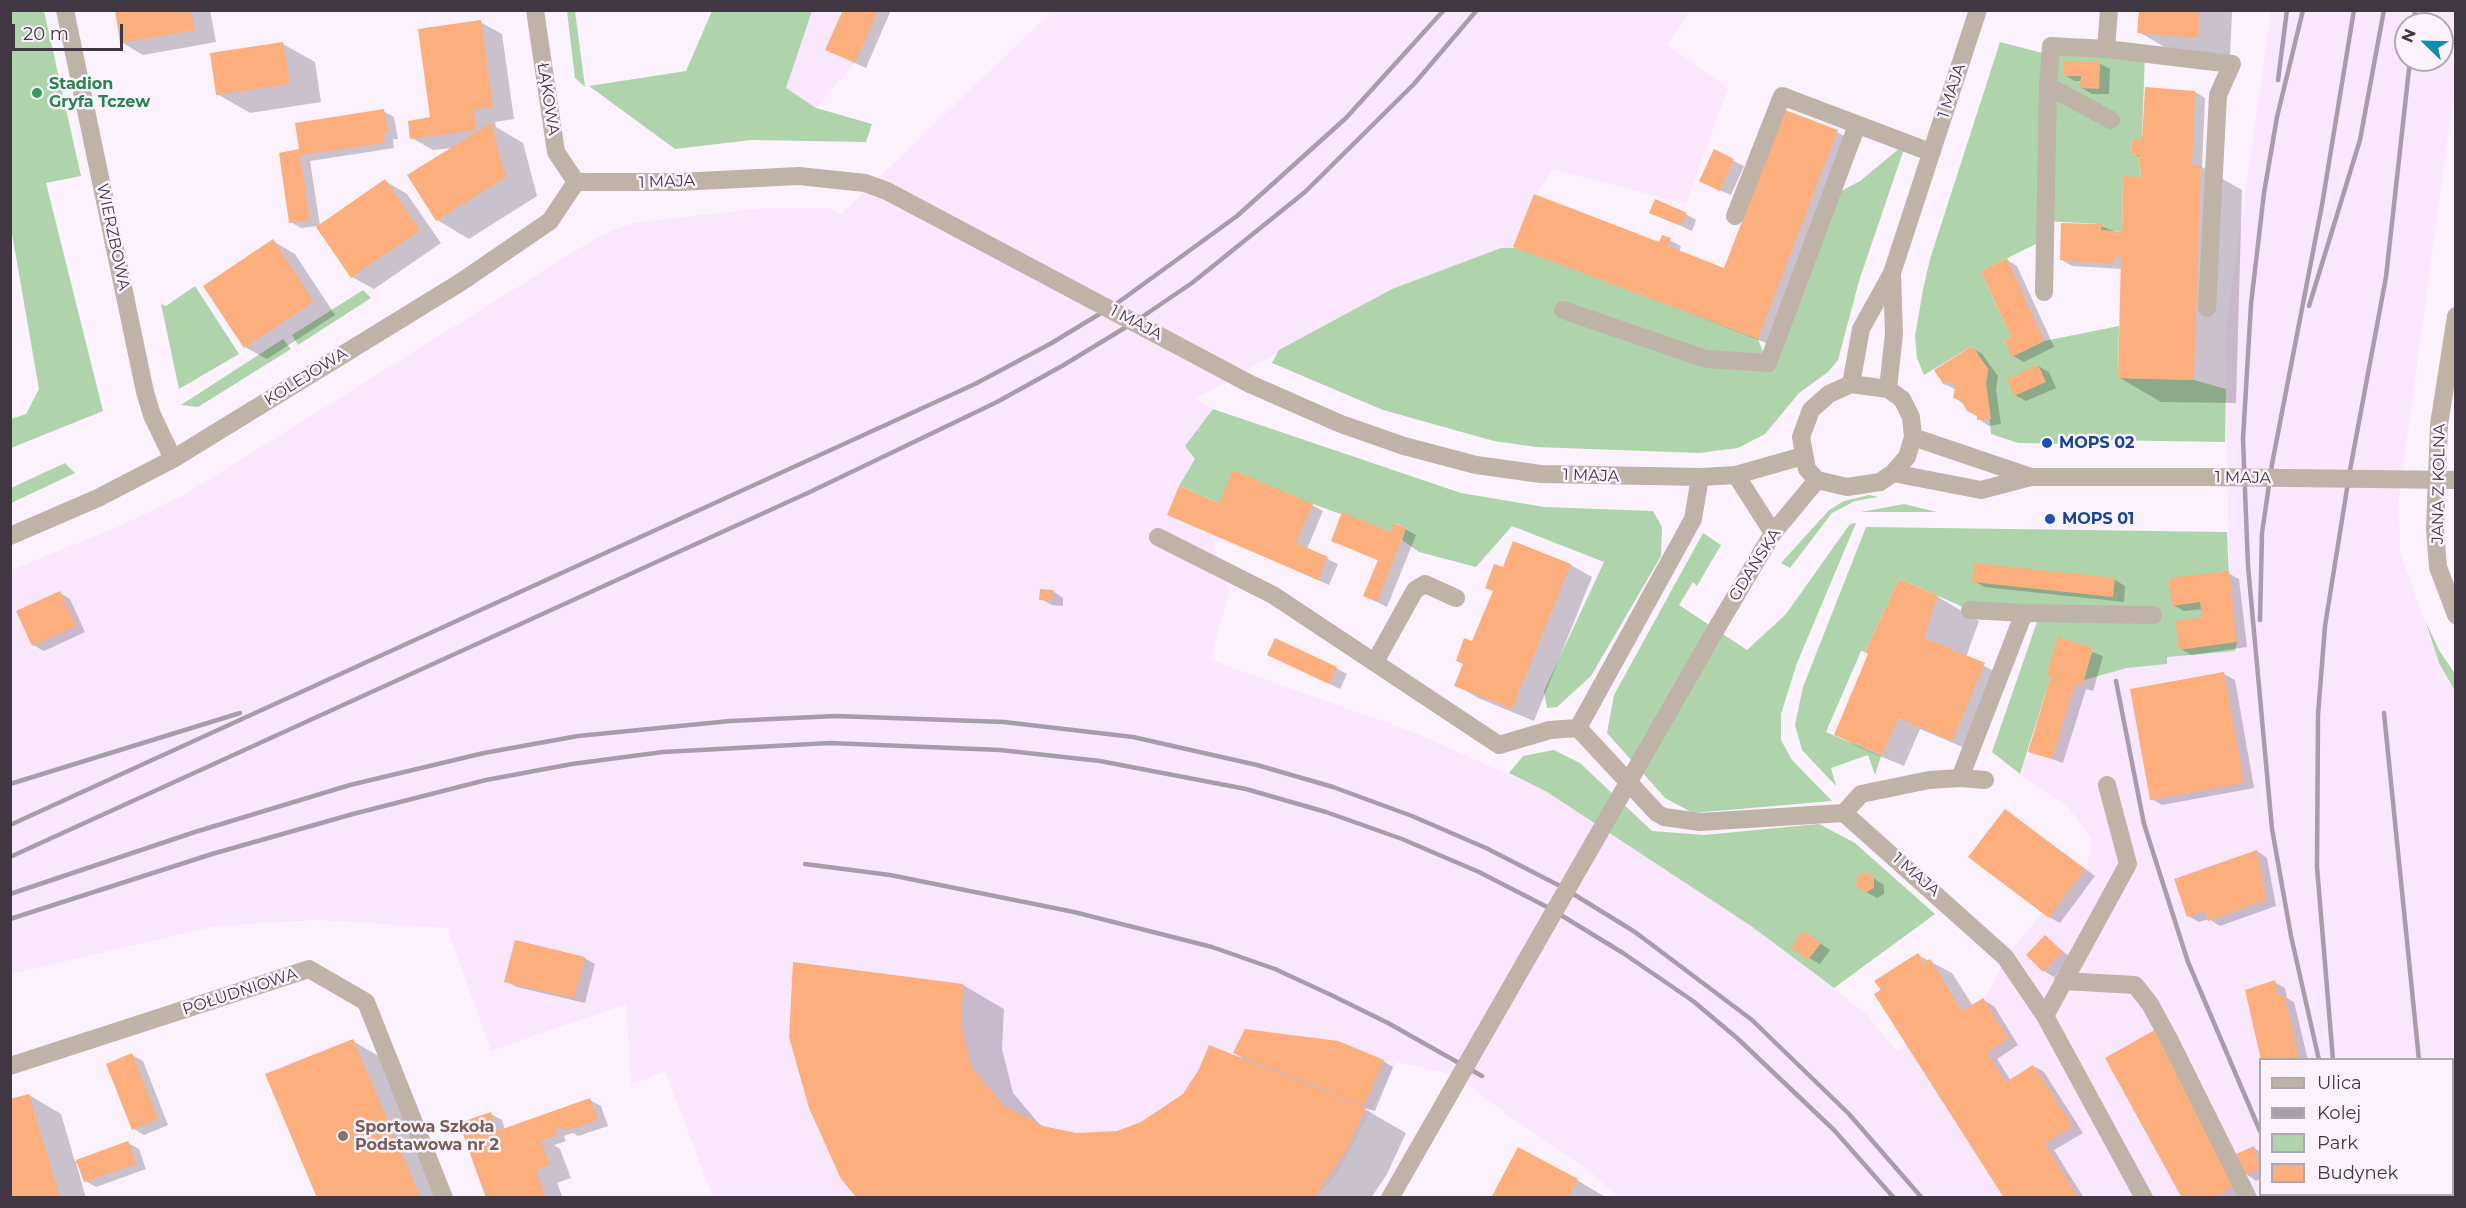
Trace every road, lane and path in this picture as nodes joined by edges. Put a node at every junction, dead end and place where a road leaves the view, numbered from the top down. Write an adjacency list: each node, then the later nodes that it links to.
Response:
1 (65, 10): 21 (street, WIERZBOWA)
2 (535, 10): 10 (street, ŁĄKOWA)
3 (1978, 10): 9 (street, 1 MAJA)
4 (2109, 10): 5 (street)
5 (2106, 49): 6 (street); 14 (street)
6 (2048, 86): 7 (street); 13 (street)
7 (2111, 120)
8 (1857, 125): 9 (street); 11 (street); 15 (street)
9 (1930, 152): 12 (street, 1 MAJA)
10 (576, 182): 21 (street, KOLEJOWA); 24 (street, 1 MAJA, bridge)
11 (1735, 216)
12 (1892, 273): 17 (street); 18 (street)
13 (2043, 292)
14 (2207, 308)
15 (1563, 310)
16 (2456, 316): 35 (street, JANA Z KOLNA)
17 (1851, 384): 18 (street); 20 (street)
18 (1888, 389): 19 (street)
19 (1913, 437): 22 (street); 25 (street)
20 (1803, 456): 23 (street, 1 MAJA); 26 (street)
21 (173, 459): 29 (street, KOLEJOWA)
22 (1893, 473): 25 (street); 26 (street)
23 (1736, 475): 24 (street, 1 MAJA); 28 (street)
24 (1700, 477): 37 (street)
25 (2031, 477): 27 (street, 1 MAJA, bridge)
26 (1817, 480): 28 (street, GDAŃSKA)
27 (2456, 480)
28 (1773, 533): 46 (street, GDAŃSKA, bridge)
29 (10, 536)
30 (1158, 537): 36 (street)
31 (1456, 598): 36 (street)
32 (1970, 610): 33 (street)
33 (2024, 613): 34 (street); 38 (street)
34 (2153, 615)
35 (2456, 615)
36 (1375, 662): 37 (street)
37 (1578, 728): 41 (street)
38 (1960, 778): 39 (street); 41 (street)
39 (1985, 780)
40 (2106, 785): 42 (street)
41 (1844, 813): 43 (street, 1 MAJA)
42 (2063, 981): 43 (street); 48 (street)
43 (2045, 1016): 47 (street, 1 MAJA)
44 (10, 1066): 45 (street, POŁUDNIOWA)
45 (444, 1197)
46 (1390, 1197)
47 (2144, 1197)
48 (2248, 1197)

